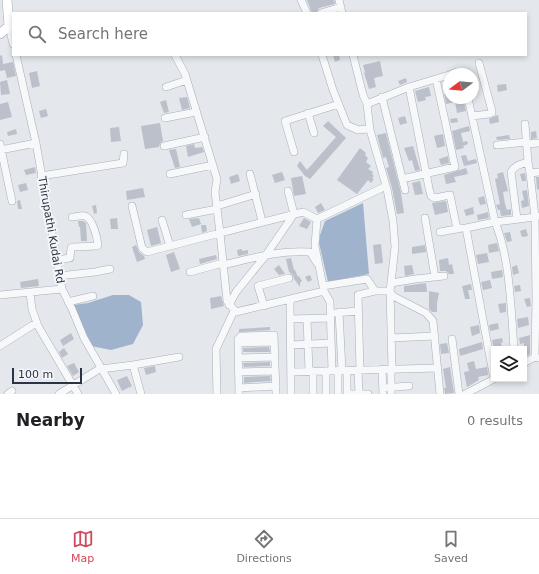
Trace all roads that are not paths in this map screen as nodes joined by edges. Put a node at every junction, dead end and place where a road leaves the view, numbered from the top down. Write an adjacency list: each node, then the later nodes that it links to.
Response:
1 (7, 0): 6 (main road)
2 (301, 0): 4 (street)
3 (341, 7): 5 (street)
4 (307, 12)
5 (324, 12)
6 (9, 26): 7 (main road); 8 (street)
7 (0, 34)
8 (12, 40)
9 (16, 56): 31 (street, Thirupathi Kudai Rd)
10 (175, 56): 16 (street)
11 (322, 56): 20 (street)
12 (353, 56): 21 (street)
13 (479, 63): 25 (street)
14 (443, 76): 15 (street)
15 (436, 79): 18 (street); 42 (street)
16 (187, 80): 17 (street); 23 (street)
17 (166, 87)
18 (409, 87): 19 (street); 42 (street)
19 (382, 97): 21 (street); 47 (street)
20 (339, 104): 24 (street); 28 (street)
21 (367, 104): 28 (street)
22 (469, 104): 25 (street)
23 (196, 112): 26 (street); 30 (street)
24 (308, 113): 29 (street); 37 (street)
25 (472, 116): 64 (street)
26 (165, 118)
27 (525, 124): 32 (street)
28 (370, 130): 48 (street)
29 (314, 133)
30 (204, 137): 35 (street); 40 (street)
31 (36, 143): 36 (street); 46 (street, Thirupathi Kudai Rd)
32 (526, 143): 33 (street); 34 (street); 39 (street)
33 (539, 143)
34 (497, 145)
35 (164, 146)
36 (0, 148): 52 (street)
37 (294, 152)
38 (124, 154): 46 (street)
39 (528, 162): 43 (street); 61 (street)
40 (214, 165): 44 (street); 54 (street)
41 (539, 172): 43 (street)
42 (426, 173): 47 (street); 66 (street)
43 (530, 173): 58 (street)
44 (170, 174)
45 (250, 174): 51 (street)
46 (41, 176): 71 (street, Thirupathi Kudai Rd)
47 (402, 179): 49 (street)
48 (386, 186): 60 (street); 80 (street)
49 (405, 190)
50 (288, 191): 55 (street)
51 (256, 194): 54 (street); 63 (street)
52 (12, 201)
53 (132, 206): 69 (street)
54 (217, 207): 56 (street); 68 (street)
55 (294, 214): 60 (street); 63 (street); 70 (street)
56 (186, 216)
57 (72, 217): 71 (street)
58 (537, 217): 61 (street); 87 (street)
59 (425, 218): 78 (street)
60 (317, 219): 73 (street)
61 (517, 219): 64 (street)
62 (162, 220): 69 (street)
63 (262, 221): 68 (street)
64 (494, 222): 65 (street); 107 (street)
65 (466, 228): 66 (street); 113 (street)
66 (457, 229): 67 (street)
67 (440, 232)
68 (220, 233): 69 (street); 72 (street)
69 (170, 246)
70 (266, 255): 72 (street); 73 (street); 90 (street)
71 (56, 260): 76 (street, Thirupathi Kudai Rd)
72 (223, 264): 75 (street); 90 (street)
73 (319, 266): 81 (street)
74 (110, 269): 76 (street)
75 (190, 272)
76 (59, 276): 82 (street, Thirupathi Kudai Rd)
77 (444, 276): 78 (street)
78 (435, 277): 80 (street)
79 (288, 278): 91 (street)
80 (391, 287): 83 (street); 100 (street); 101 (street)
81 (324, 288): 83 (street); 88 (street); 95 (street)
82 (62, 289): 84 (street); 89 (street, Thirupathi Kudai Rd)
83 (375, 291): 92 (street)
84 (30, 293): 85 (street); 98 (street)
85 (0, 295)
86 (93, 296): 89 (street)
87 (538, 298): 99 (street)
88 (290, 299): 91 (street); 96 (street)
89 (68, 302): 117 (street, Thirupathi Kudai Rd)
90 (229, 305): 93 (street)
91 (264, 306): 93 (street)
92 (358, 311): 94 (street); 120 (street)
93 (236, 312): 136 (street)
94 (339, 312): 95 (street); 119 (street)
95 (330, 316): 97 (street); 103 (street)
96 (290, 319): 97 (street); 105 (street)
97 (307, 319): 104 (street)
98 (36, 323): 106 (street); 126 (street)
99 (537, 334): 111 (street)
100 (435, 336): 101 (street); 116 (street)
101 (391, 338): 115 (street)
102 (452, 339): 145 (street)
103 (331, 343): 104 (street); 119 (street)
104 (308, 344): 105 (street); 122 (street)
105 (291, 345): 124 (street)
106 (0, 346)
107 (514, 346)
108 (179, 357): 114 (street)
109 (275, 357): 110 (street); 110 (street); 121 (street)
110 (238, 358): 123 (street)
111 (537, 358): 112 (street)
112 (527, 362)
113 (491, 363)
114 (133, 364): 117 (street); 135 (street)
115 (392, 368): 116 (street); 118 (street); 129 (street)
116 (438, 368): 144 (street)
117 (101, 369): 126 (street); 134 (street, Thirupathi Kudai Rd)
118 (382, 369): 120 (street); 131 (street)
119 (337, 370): 120 (street); 122 (street); 139 (street); 140 (street); 141 (street)
120 (359, 370): 142 (street)
121 (275, 371): 123 (street); 128 (street)
122 (311, 371): 124 (street); 138 (street)
123 (238, 372): 130 (street)
124 (291, 372): 137 (street)
125 (491, 381): 146 (street)
126 (73, 386): 132 (street); 133 (street)
127 (409, 386): 129 (street)
128 (276, 390): 130 (street)
129 (391, 390): 131 (street)
130 (239, 391)
131 (383, 391)
132 (59, 394)
133 (78, 394)
134 (116, 394)
135 (141, 394)
136 (217, 394)
137 (291, 394)
138 (313, 394)
139 (326, 394)
140 (338, 394)
141 (347, 394): 142 (street)
142 (359, 394): 143 (street)
143 (368, 394)
144 (440, 394)
145 (459, 394)
146 (465, 394)

